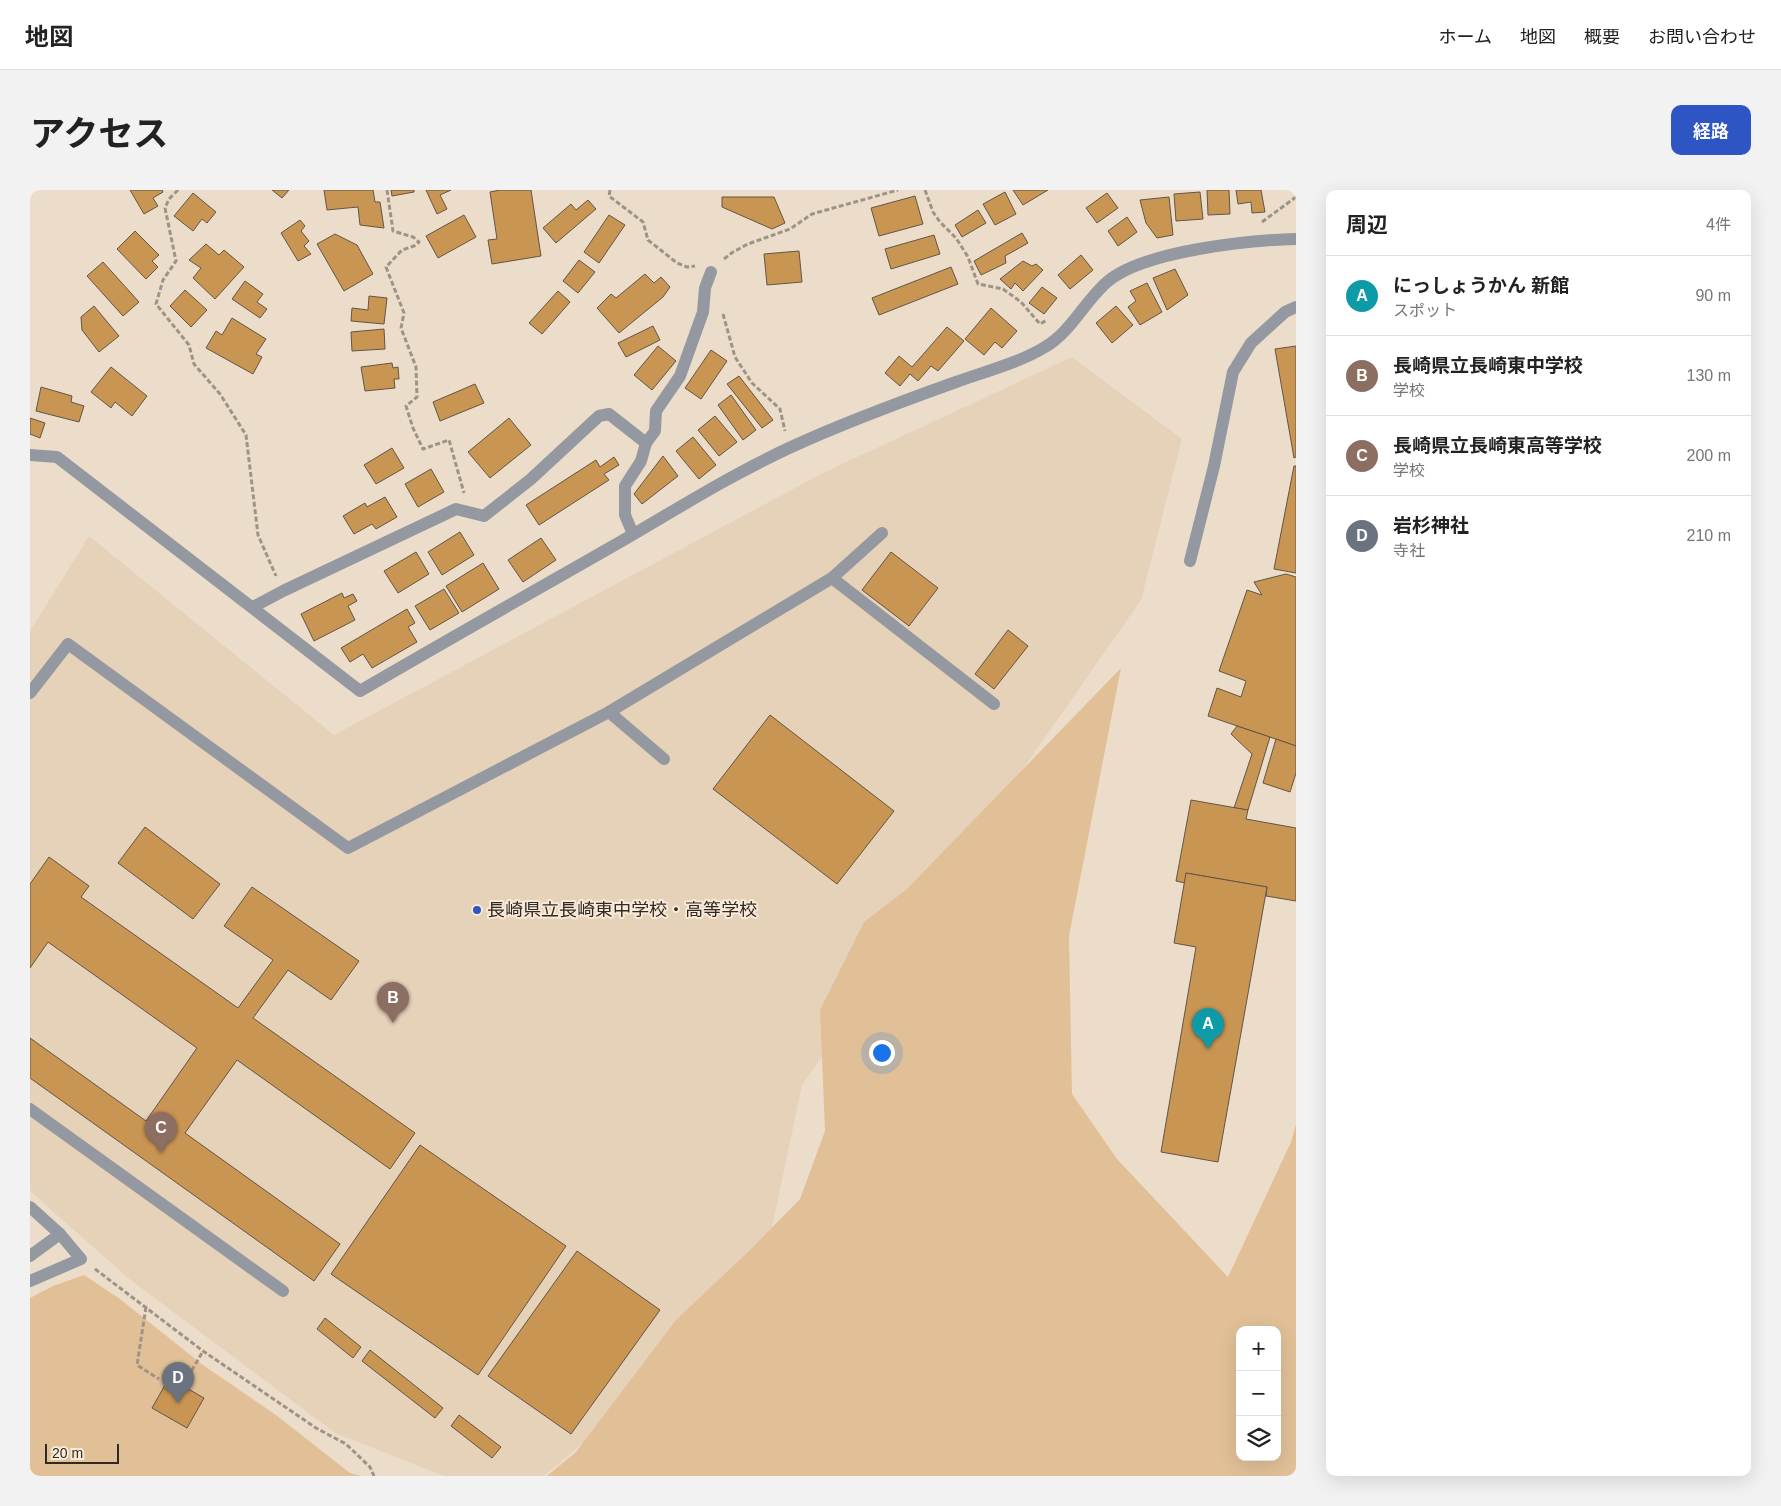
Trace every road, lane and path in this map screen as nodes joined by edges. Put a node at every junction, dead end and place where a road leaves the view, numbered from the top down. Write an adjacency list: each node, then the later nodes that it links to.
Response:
1 (178, 190): 19 (path)
2 (387, 190): 14 (path)
3 (610, 190): 7 (path)
4 (898, 190): 7 (path)
5 (925, 190): 10 (path)
6 (1296, 239): 10 (street)
7 (711, 272): 8 (street)
8 (705, 288): 11 (street); 12 (path)
9 (1296, 307): 17 (street)
10 (1068, 325): 12 (street)
11 (646, 443): 14 (street); 16 (street)
12 (788, 448): 16 (street)
13 (30, 455): 20 (street)
14 (470, 513): 19 (street)
15 (882, 532): 18 (street)
16 (633, 534): 20 (street)
17 (1190, 561)
18 (832, 578): 22 (street); 23 (street)
19 (282, 591): 20 (street)
20 (253, 607)
21 (30, 693): 23 (street)
22 (994, 704)
23 (609, 712): 24 (street)
24 (664, 759)
25 (30, 1109): 31 (street)
26 (30, 1207): 27 (street)
27 (60, 1234): 28 (street); 29 (street)
28 (30, 1256)
29 (81, 1259): 30 (street); 32 (path)
30 (30, 1281)
31 (283, 1291)
32 (146, 1307): 33 (path); 35 (path)
33 (204, 1351): 34 (path); 36 (path)
34 (188, 1378)
35 (159, 1379)
36 (374, 1476)

